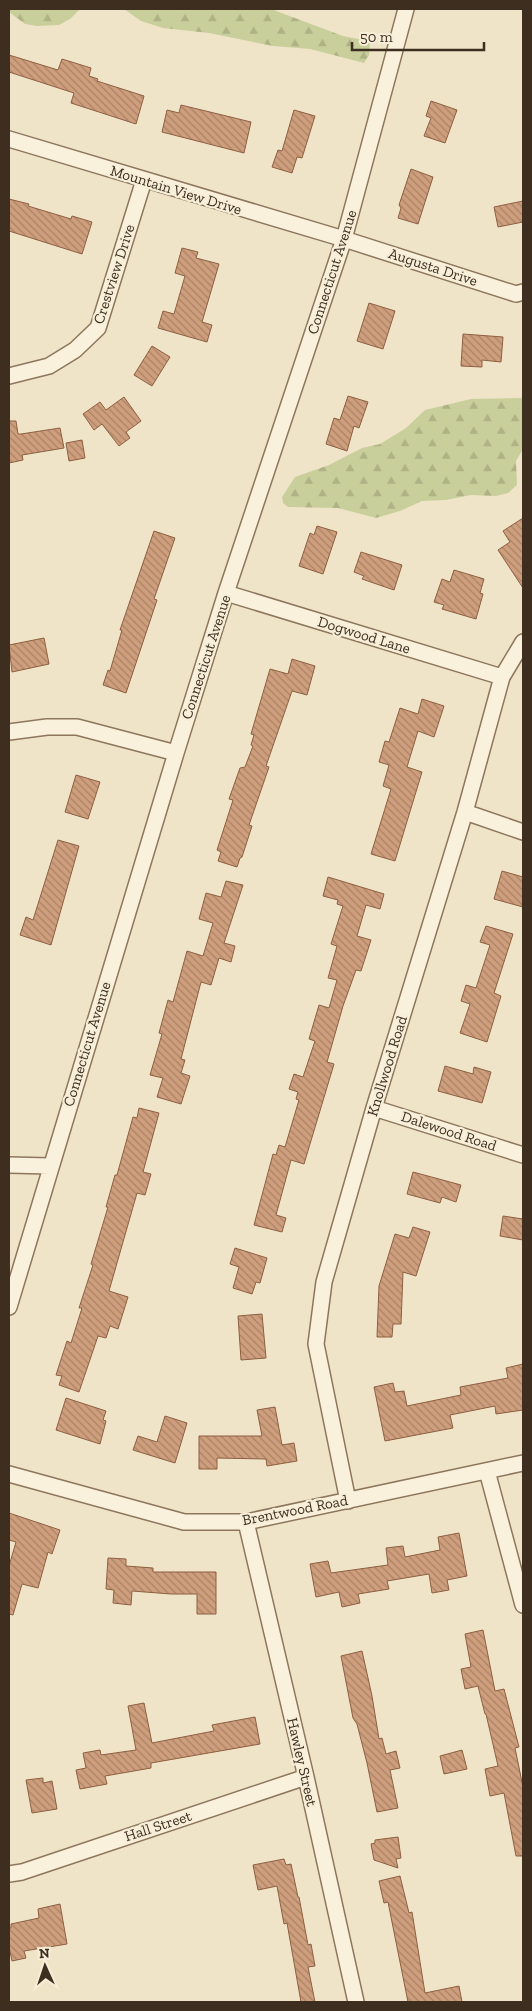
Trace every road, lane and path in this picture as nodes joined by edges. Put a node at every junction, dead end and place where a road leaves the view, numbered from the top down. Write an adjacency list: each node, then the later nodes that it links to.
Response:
1 (406, 9): 4 (street, Connecticut Avenue)
2 (9, 139): 3 (street, Mountain View Drive)
3 (144, 180): 4 (street, Mountain View Drive); 6 (street, Crestview Drive)
4 (344, 239): 5 (street, Augusta Drive); 7 (street, Connecticut Avenue)
5 (523, 292)
6 (9, 376)
7 (226, 593): 9 (street, Dogwood Lane); 11 (street, Connecticut Avenue)
8 (523, 642): 9 (street, Knollwood Road)
9 (502, 677): 12 (street, Knollwood Road)
10 (9, 732): 11 (street)
11 (176, 753): 17 (street, Connecticut Avenue)
12 (465, 812): 13 (street); 14 (street, Knollwood Road)
13 (523, 832)
14 (374, 1108): 15 (street, Dalewood Road); 22 (street, Knollwood Road)
15 (523, 1155)
16 (9, 1165): 17 (street)
17 (50, 1166): 18 (street, Connecticut Avenue)
18 (9, 1307)
19 (523, 1463): 20 (street, Brentwood Road)
20 (487, 1471): 22 (street, Brentwood Road); 24 (street)
21 (9, 1474): 23 (street, Brentwood Road)
22 (348, 1501): 23 (street, Brentwood Road)
23 (246, 1522): 25 (street, Hawley Street)
24 (523, 1605)
25 (306, 1777): 26 (street, Hall Street); 27 (street, Hawley Street)
26 (9, 1874)
27 (356, 2002)

